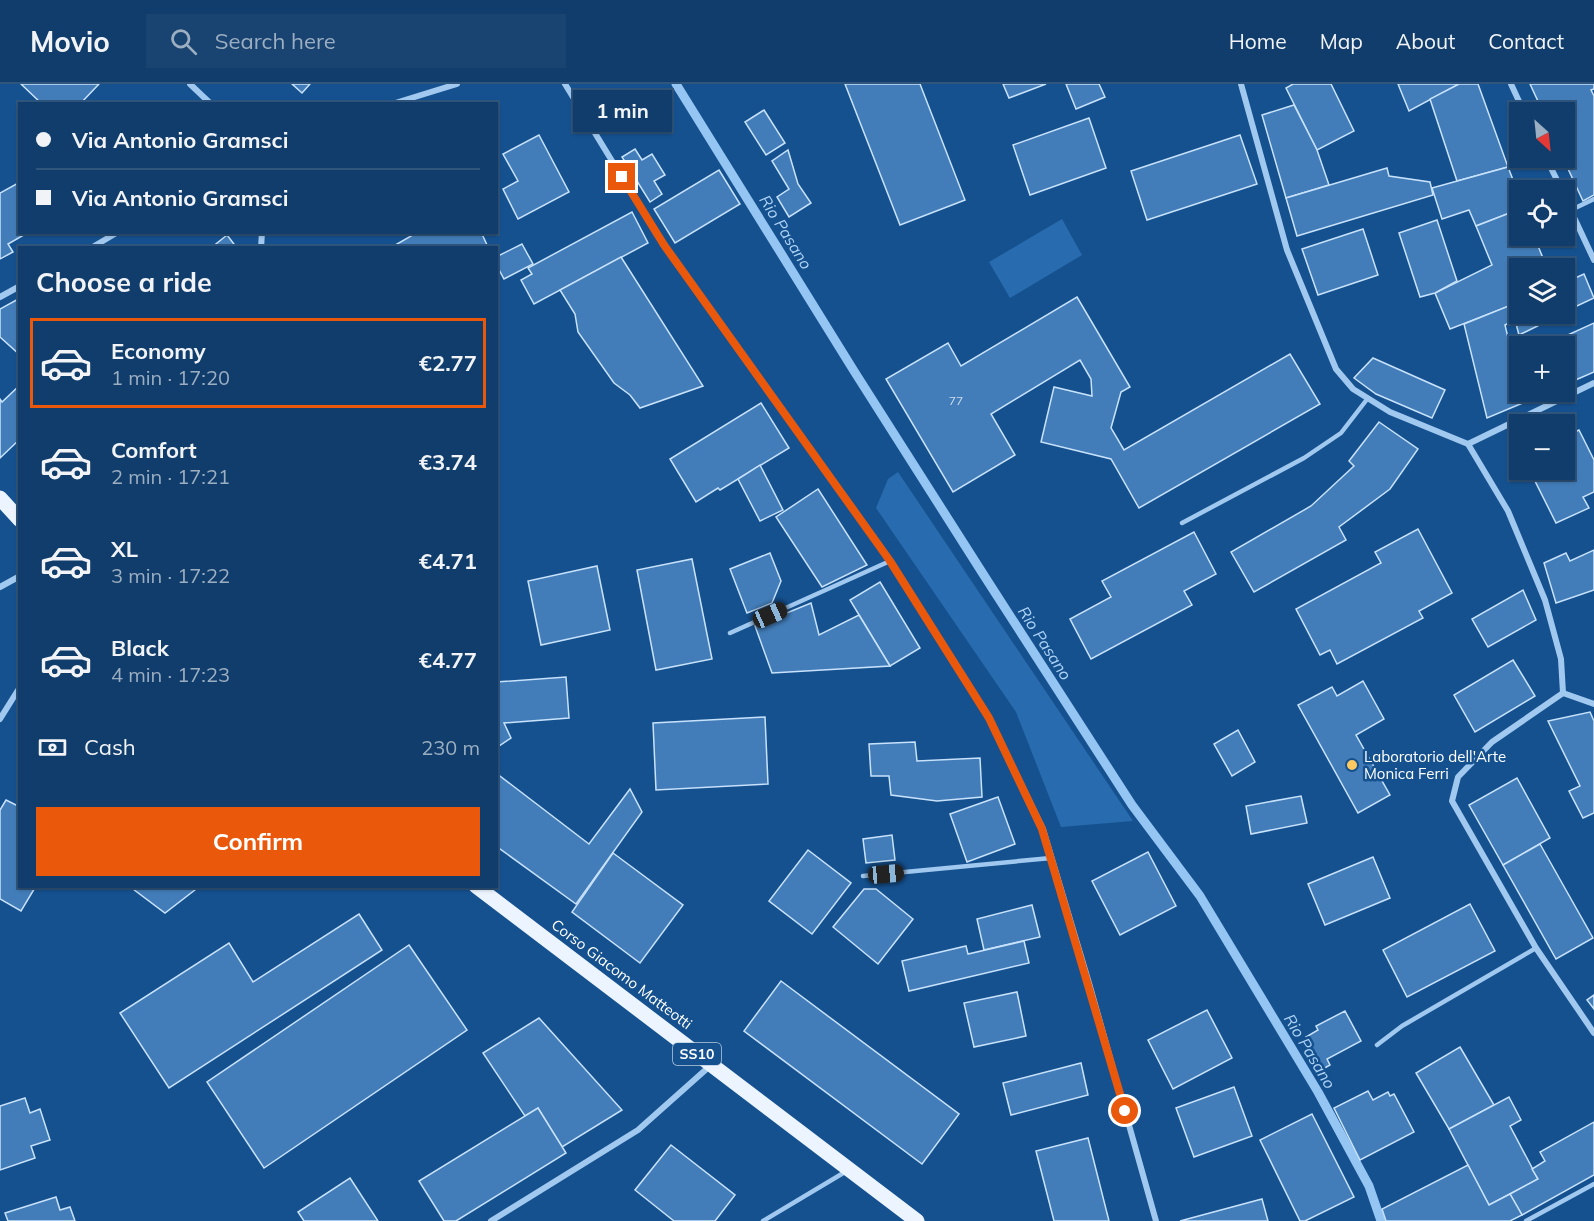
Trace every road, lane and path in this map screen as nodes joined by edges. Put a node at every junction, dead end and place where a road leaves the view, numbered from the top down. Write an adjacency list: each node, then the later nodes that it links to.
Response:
1 (190, 84): 6 (street)
2 (457, 84): 7 (street)
3 (565, 84): 23 (street)
4 (1241, 84): 18 (street)
5 (1511, 84): 8 (street)
6 (209, 102)
7 (398, 102)
8 (1519, 102)
9 (1594, 199): 10 (lane)
10 (1575, 208)
11 (1575, 219): 14 (street)
12 (115, 234): 13 (street)
13 (94, 246)
14 (1594, 260)
15 (18, 287): 16 (street)
16 (0, 297)
17 (1594, 384): 19 (street)
18 (1368, 398): 19 (street); 22 (lane)
19 (1468, 444): 28 (street)
20 (0, 498): 21 (main road)
21 (18, 518)
22 (1182, 523)
23 (890, 561): 26 (lane); 31 (street)
24 (18, 577): 25 (street)
25 (0, 587)
26 (730, 633)
27 (18, 690): 30 (street)
28 (1563, 693): 29 (street); 34 (street)
29 (1594, 704)
30 (0, 720)
31 (1052, 858): 32 (lane); 43 (street)
32 (862, 876)
33 (479, 888): 37 (main road, Corso Giacomo Matteotti / SS10)
34 (1536, 948): 35 (street); 36 (lane)
35 (1594, 1033)
36 (1377, 1045)
37 (711, 1065): 38 (main road, Corso Giacomo Matteotti / SS10); 40 (street)
38 (849, 1169): 41 (lane); 42 (main road, Corso Giacomo Matteotti / SS10)
39 (1594, 1184): 44 (lane)
40 (491, 1221)
41 (762, 1221)
42 (917, 1221)
43 (1156, 1221)
44 (1526, 1221)

